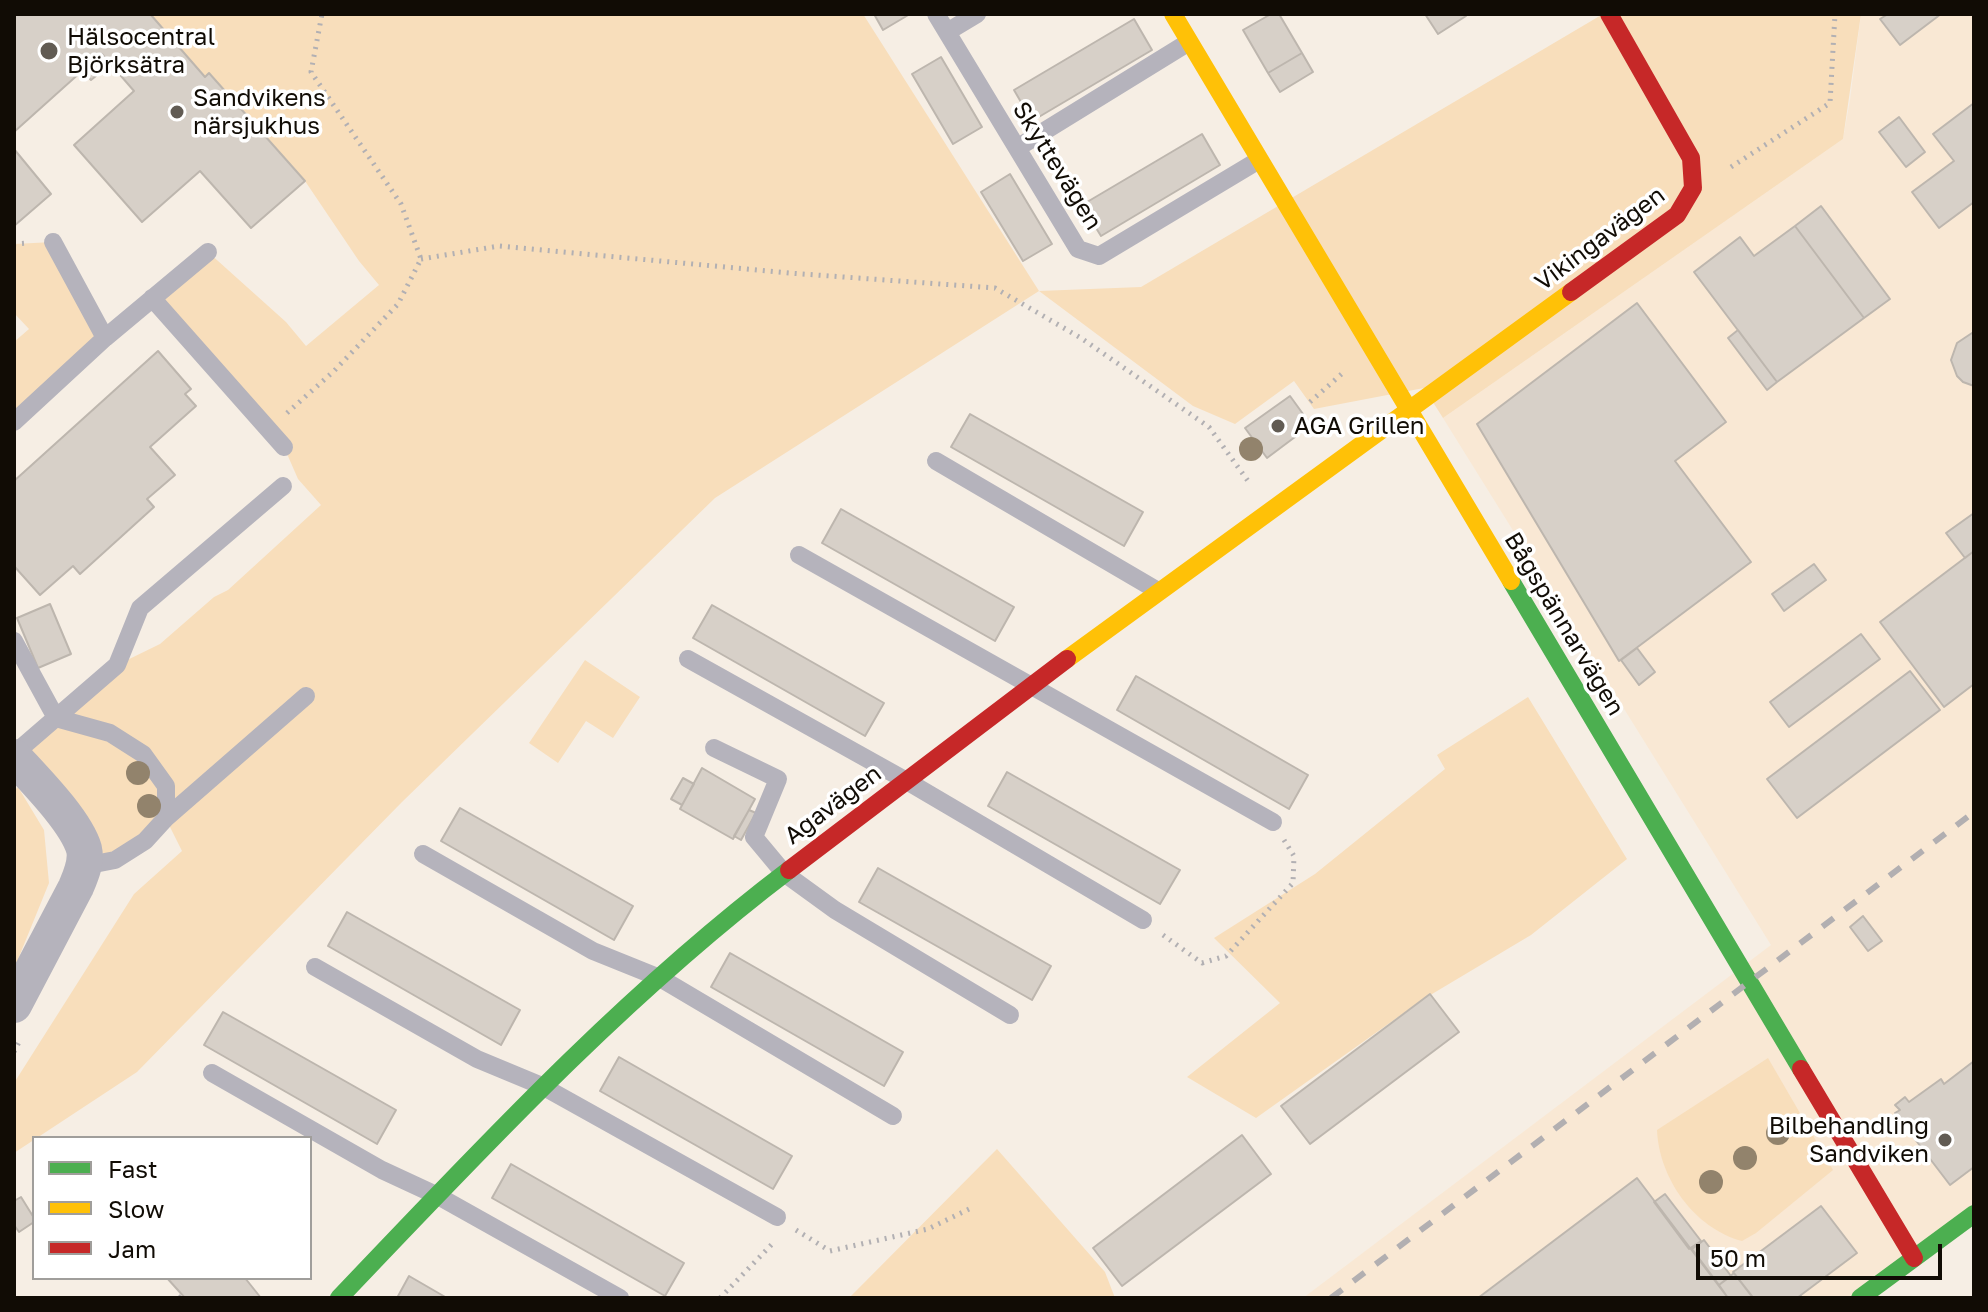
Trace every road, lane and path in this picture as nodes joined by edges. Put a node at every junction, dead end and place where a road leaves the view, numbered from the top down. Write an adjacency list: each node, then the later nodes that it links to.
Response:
1 (322, 14): 14 (path)
2 (936, 14): 7 (lane, Skyttevägen)
3 (977, 14): 7 (lane)
4 (1173, 14): 8 (street, Bågspännarvägen)
5 (1609, 14): 11 (street, Vikingavägen)
6 (1835, 14): 11 (path)
7 (947, 32): 9 (lane, Skyttevägen)
8 (1189, 42): 9 (lane); 10 (street, Bågspännarvägen)
9 (1017, 148): 10 (lane, Skyttevägen)
10 (1259, 160): 17 (street, Bågspännarvägen)
11 (1696, 181): 17 (street, Vikingavägen)
12 (53, 242): 16 (lane)
13 (208, 252): 15 (lane)
14 (421, 259): 19 (path); 22 (path)
15 (152, 298): 16 (lane); 19 (lane)
16 (105, 338): 18 (lane)
17 (1408, 410): 22 (street, Agavägen); 50 (street, Bågspännarvägen)
18 (14, 422)
19 (284, 447)
20 (936, 461): 24 (lane)
21 (283, 486): 29 (lane)
22 (1269, 511): 24 (street, Agavägen)
23 (799, 555): 27 (lane)
24 (1158, 591): 27 (street, Agavägen)
25 (14, 641): 29 (lane)
26 (688, 659): 32 (lane)
27 (1031, 685): 32 (street, Agavägen); 34 (lane)
28 (306, 696): 33 (lane)
29 (56, 718): 31 (lane); 33 (lane)
30 (714, 748): 37 (lane)
31 (14, 755): 36 (street)
32 (905, 780): 37 (street, Agavägen); 38 (lane)
33 (166, 818): 36 (lane)
34 (1273, 822): 38 (path)
35 (423, 854): 40 (lane)
36 (84, 866): 41 (street)
37 (784, 873): 40 (street, Agavägen); 42 (lane)
38 (1143, 920)
39 (315, 967): 44 (lane)
40 (660, 978): 44 (street, Agavägen); 45 (lane)
41 (14, 1005)
42 (1010, 1015)
43 (212, 1073): 46 (lane)
44 (542, 1086): 46 (street, Agavägen); 49 (lane)
45 (893, 1116)
46 (438, 1196): 51 (street, Agavägen); 52 (lane)
47 (969, 1209): 49 (path)
48 (1974, 1214): 50 (street)
49 (782, 1221): 53 (path)
50 (1914, 1258): 54 (street)
51 (339, 1298)
52 (620, 1298)
53 (720, 1298)
54 (1860, 1298)

